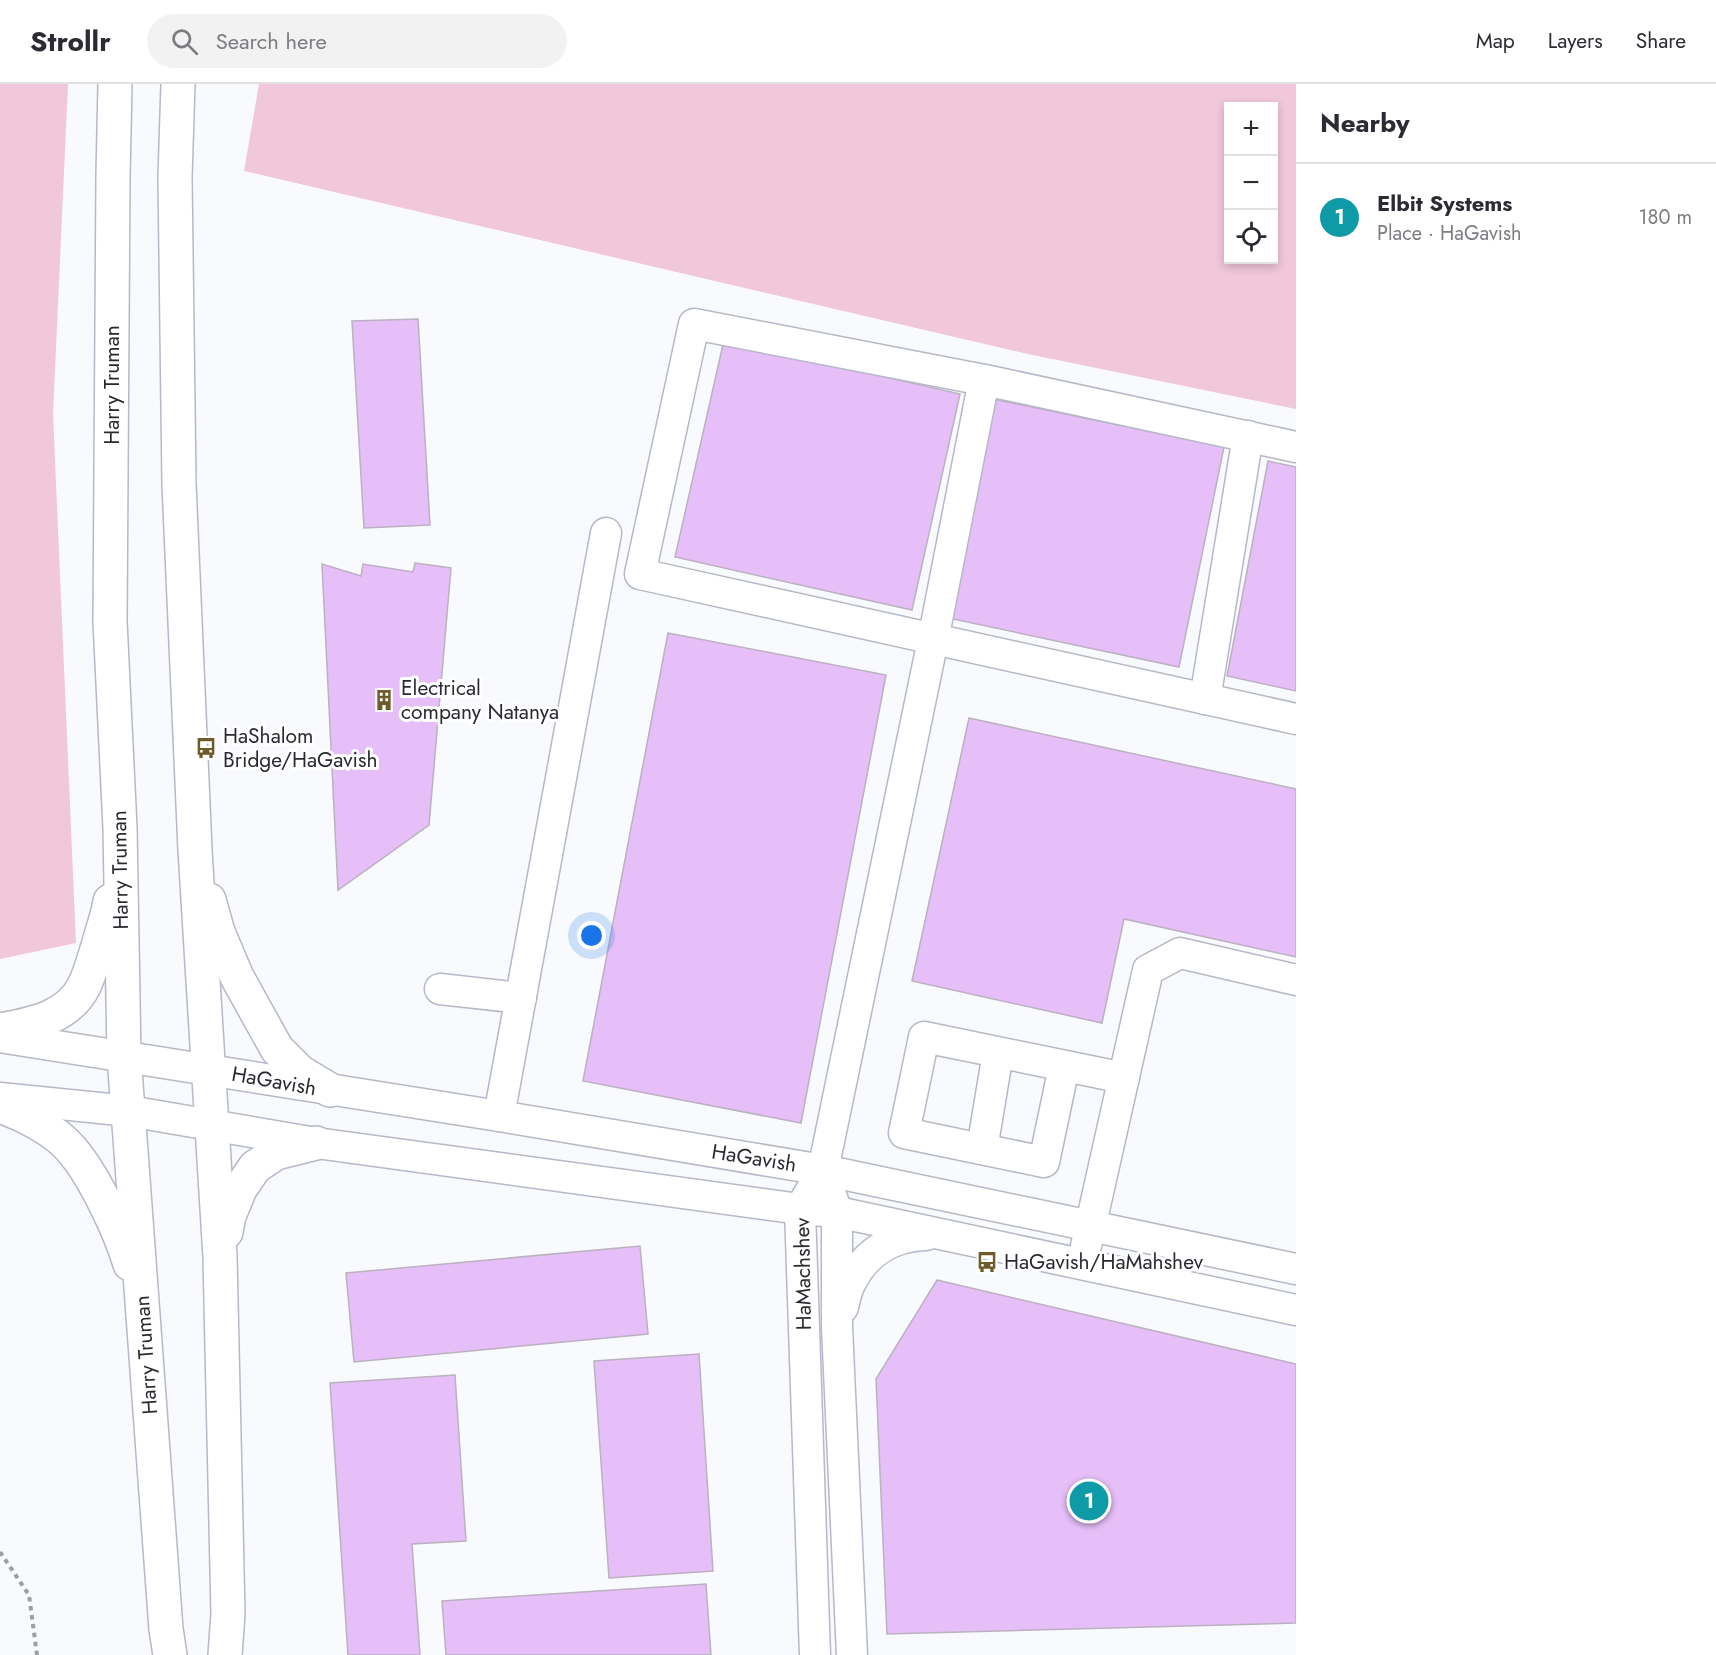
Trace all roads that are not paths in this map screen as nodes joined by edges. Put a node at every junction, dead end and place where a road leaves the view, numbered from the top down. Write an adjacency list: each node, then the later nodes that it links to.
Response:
1 (115, 84): 12 (main road, Harry Truman)
2 (178, 84): 4 (main road)
3 (191, 84): 4 (main road)
4 (175, 177): 13 (main road)
5 (984, 380): 6 (street); 9 (street); 9 (street)
6 (1248, 436): 7 (street); 10 (street)
7 (1296, 447)
8 (606, 533): 16 (street)
9 (933, 640): 10 (street); 32 (street)
10 (1204, 699): 11 (street)
11 (1296, 718)
12 (120, 828): 17 (main road); 20 (main road, Harry Truman)
13 (195, 850): 22 (main road); 24 (main road)
14 (1296, 980): 23 (street)
15 (441, 989): 16 (street)
16 (521, 998): 28 (street)
17 (0, 1030)
18 (0, 1037): 20 (street, HaGavish)
19 (998, 1053): 21 (street); 31 (street); 31 (street)
20 (124, 1056): 22 (street, HaGavish); 27 (main road, Harry Truman)
21 (1064, 1067): 23 (street); 31 (street)
22 (207, 1070): 24 (street, HaGavish); 29 (main road)
23 (1124, 1078): 35 (street)
24 (330, 1090): 28 (street, HaGavish)
25 (0, 1098): 27 (street, HaGavish)
26 (0, 1106): 40 (main road)
27 (129, 1112): 29 (street, HaGavish); 40 (main road, Harry Truman)
28 (499, 1116): 32 (street, HaGavish)
29 (212, 1124): 30 (street, HaGavish); 37 (main road)
30 (316, 1143): 33 (street, HaGavish); 37 (main road)
31 (982, 1149)
32 (823, 1170): 33 (street, HaMachshev); 34 (street, HaMachshev); 35 (street, HaGavish)
33 (800, 1209): 34 (street, HaGavish); 45 (street, HaMachshev)
34 (837, 1212): 36 (street, HaGavish); 42 (street, HaMachshev)
35 (1091, 1226): 38 (street); 39 (street, HaGavish)
36 (939, 1234): 38 (street, HaGavish); 42 (street)
37 (220, 1257): 44 (main road)
38 (1082, 1264): 41 (street, HaGavish)
39 (1296, 1269)
40 (143, 1302): 43 (main road, Harry Truman)
41 (1296, 1310)
42 (837, 1327): 46 (street, HaMachshev)
43 (170, 1655)
44 (225, 1655)
45 (815, 1655)
46 (852, 1655)

